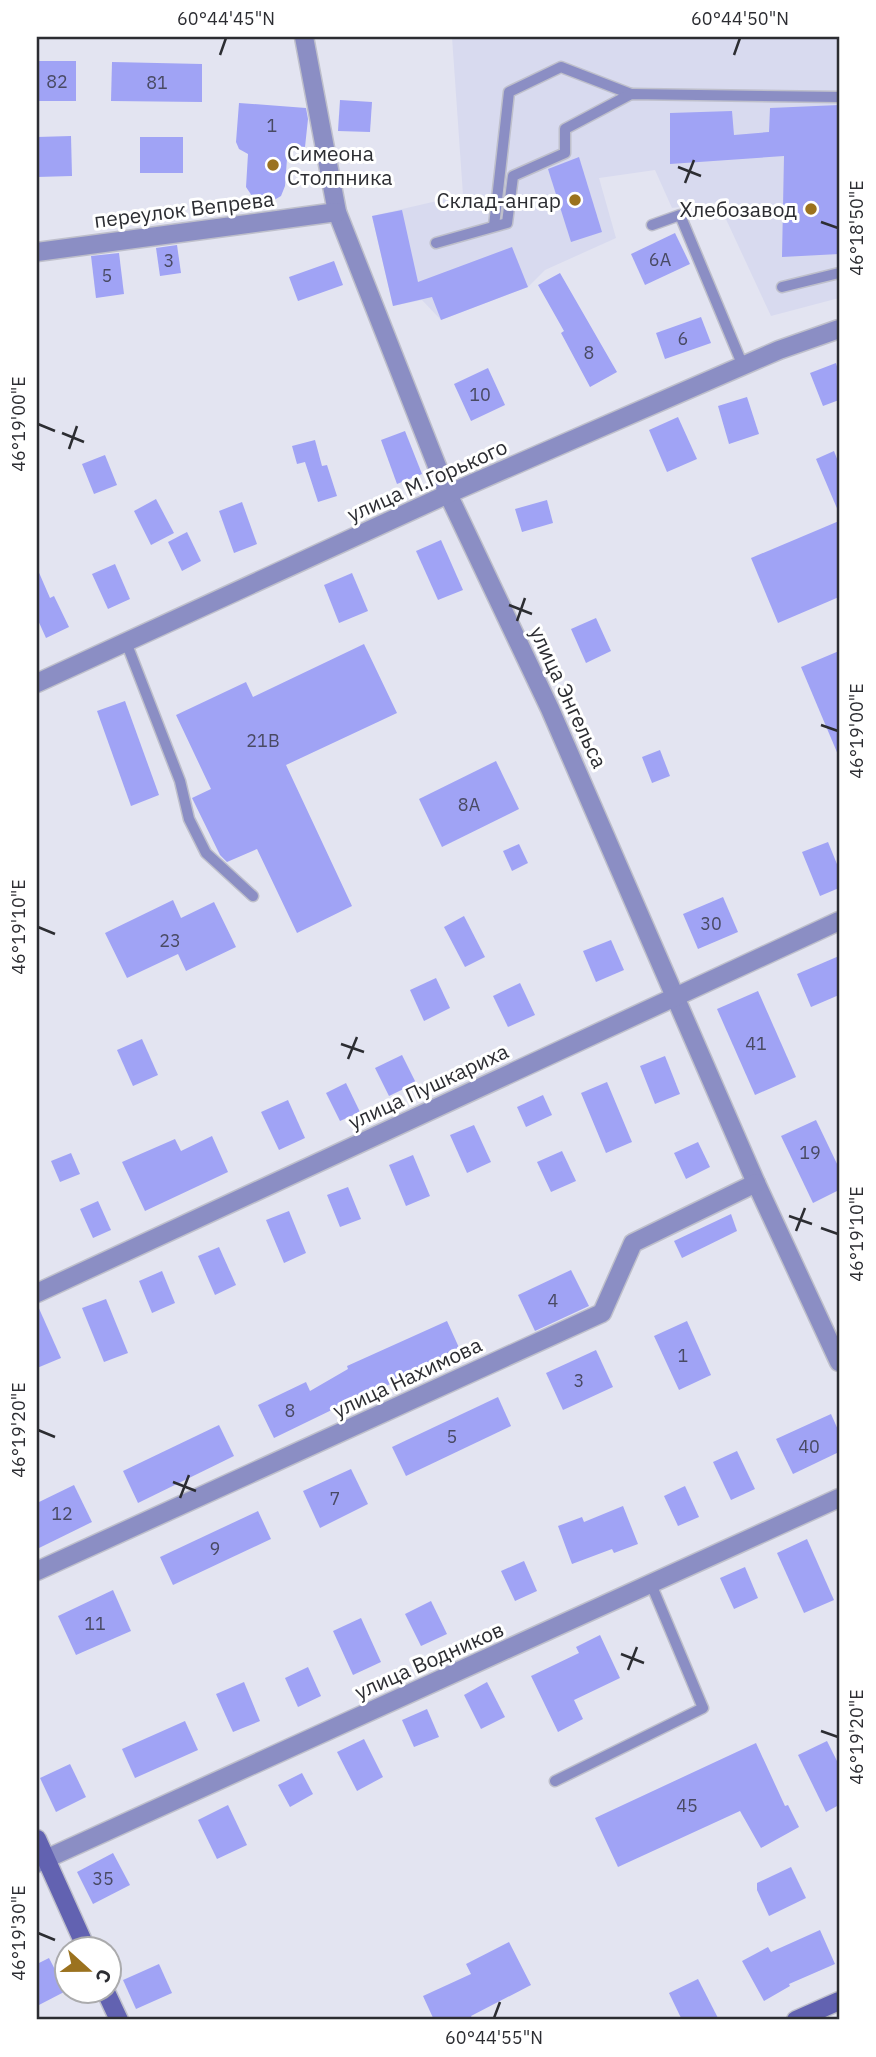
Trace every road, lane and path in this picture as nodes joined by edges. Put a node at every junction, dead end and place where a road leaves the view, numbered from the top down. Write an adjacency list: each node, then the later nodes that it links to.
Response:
1 (304, 37): 4 (street, улица Энгельса)
2 (631, 94): 3 (lane); 6 (lane); 6 (lane)
3 (839, 97)
4 (337, 212): 8 (street, переулок Вепрева); 13 (street, улица Энгельса)
5 (652, 225): 12 (lane)
6 (494, 226): 7 (lane)
7 (436, 243)
8 (37, 252)
9 (839, 273): 10 (lane)
10 (782, 287)
11 (839, 329): 12 (street, улица М.Горького)
12 (743, 366): 13 (street, улица М.Горького)
13 (448, 494): 14 (street, улица М.Горького); 18 (street, улица Энгельса)
14 (126, 642): 15 (street, улица М.Горького); 16 (lane)
15 (37, 683)
16 (253, 897)
17 (839, 921): 18 (street, улица Пушкариха)
18 (676, 996): 19 (street, улица Энгельса); 20 (street, улица Пушкариха)
19 (756, 1184): 21 (street, улица Энгельса); 23 (street, улица Нахимова)
20 (37, 1293)
21 (839, 1362)
22 (839, 1498): 24 (street, улица Водников)
23 (37, 1571)
24 (651, 1584): 25 (lane); 27 (street, улица Водников)
25 (555, 1781)
26 (37, 1839): 27 (street)
27 (41, 1862): 28 (street)
28 (79, 1934)
29 (839, 2001): 32 (street)
30 (112, 2004): 31 (street)
31 (119, 2020)
32 (796, 2020)

